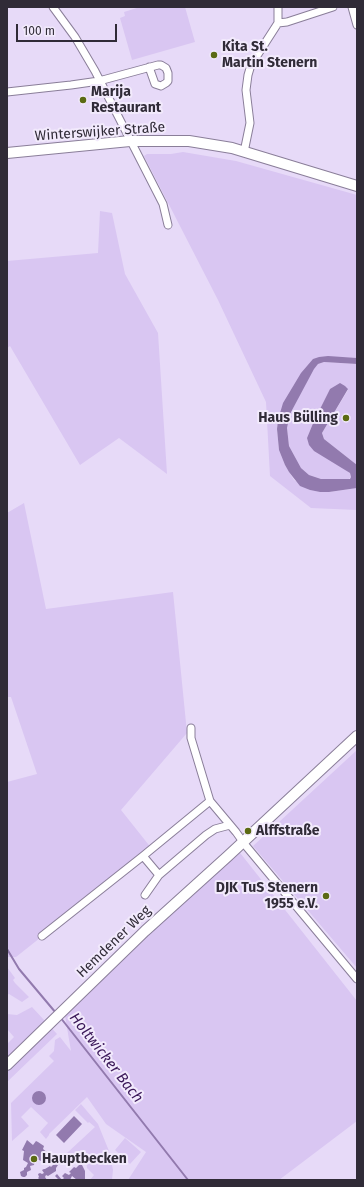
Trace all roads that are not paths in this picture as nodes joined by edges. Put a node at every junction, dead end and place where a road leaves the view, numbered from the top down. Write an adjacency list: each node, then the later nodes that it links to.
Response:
1 (53, 7): 8 (street)
2 (278, 7): 5 (street)
3 (333, 7): 5 (street)
4 (352, 7): 6 (street)
5 (278, 22): 11 (street)
6 (357, 26)
7 (149, 67): 8 (street)
8 (99, 81): 9 (street); 10 (street)
9 (7, 92)
10 (130, 141): 11 (street, Winterswijker Straße); 12 (street, Winterswijker Straße); 14 (street)
11 (244, 152): 13 (street, Winterswijker Straße)
12 (7, 153)
13 (357, 186)
14 (168, 225)
15 (191, 728): 17 (street)
16 (357, 736): 19 (street, Hemdener Weg)
17 (210, 801): 18 (street); 20 (street)
18 (230, 825): 19 (street); 21 (street, Hemdener Weg)
19 (243, 842): 24 (street); 25 (street, Hemdener Weg)
20 (143, 856): 21 (street); 23 (street)
21 (159, 875): 22 (street, Hemdener Weg)
22 (145, 895)
23 (42, 936)
24 (357, 979)
25 (7, 1065)

